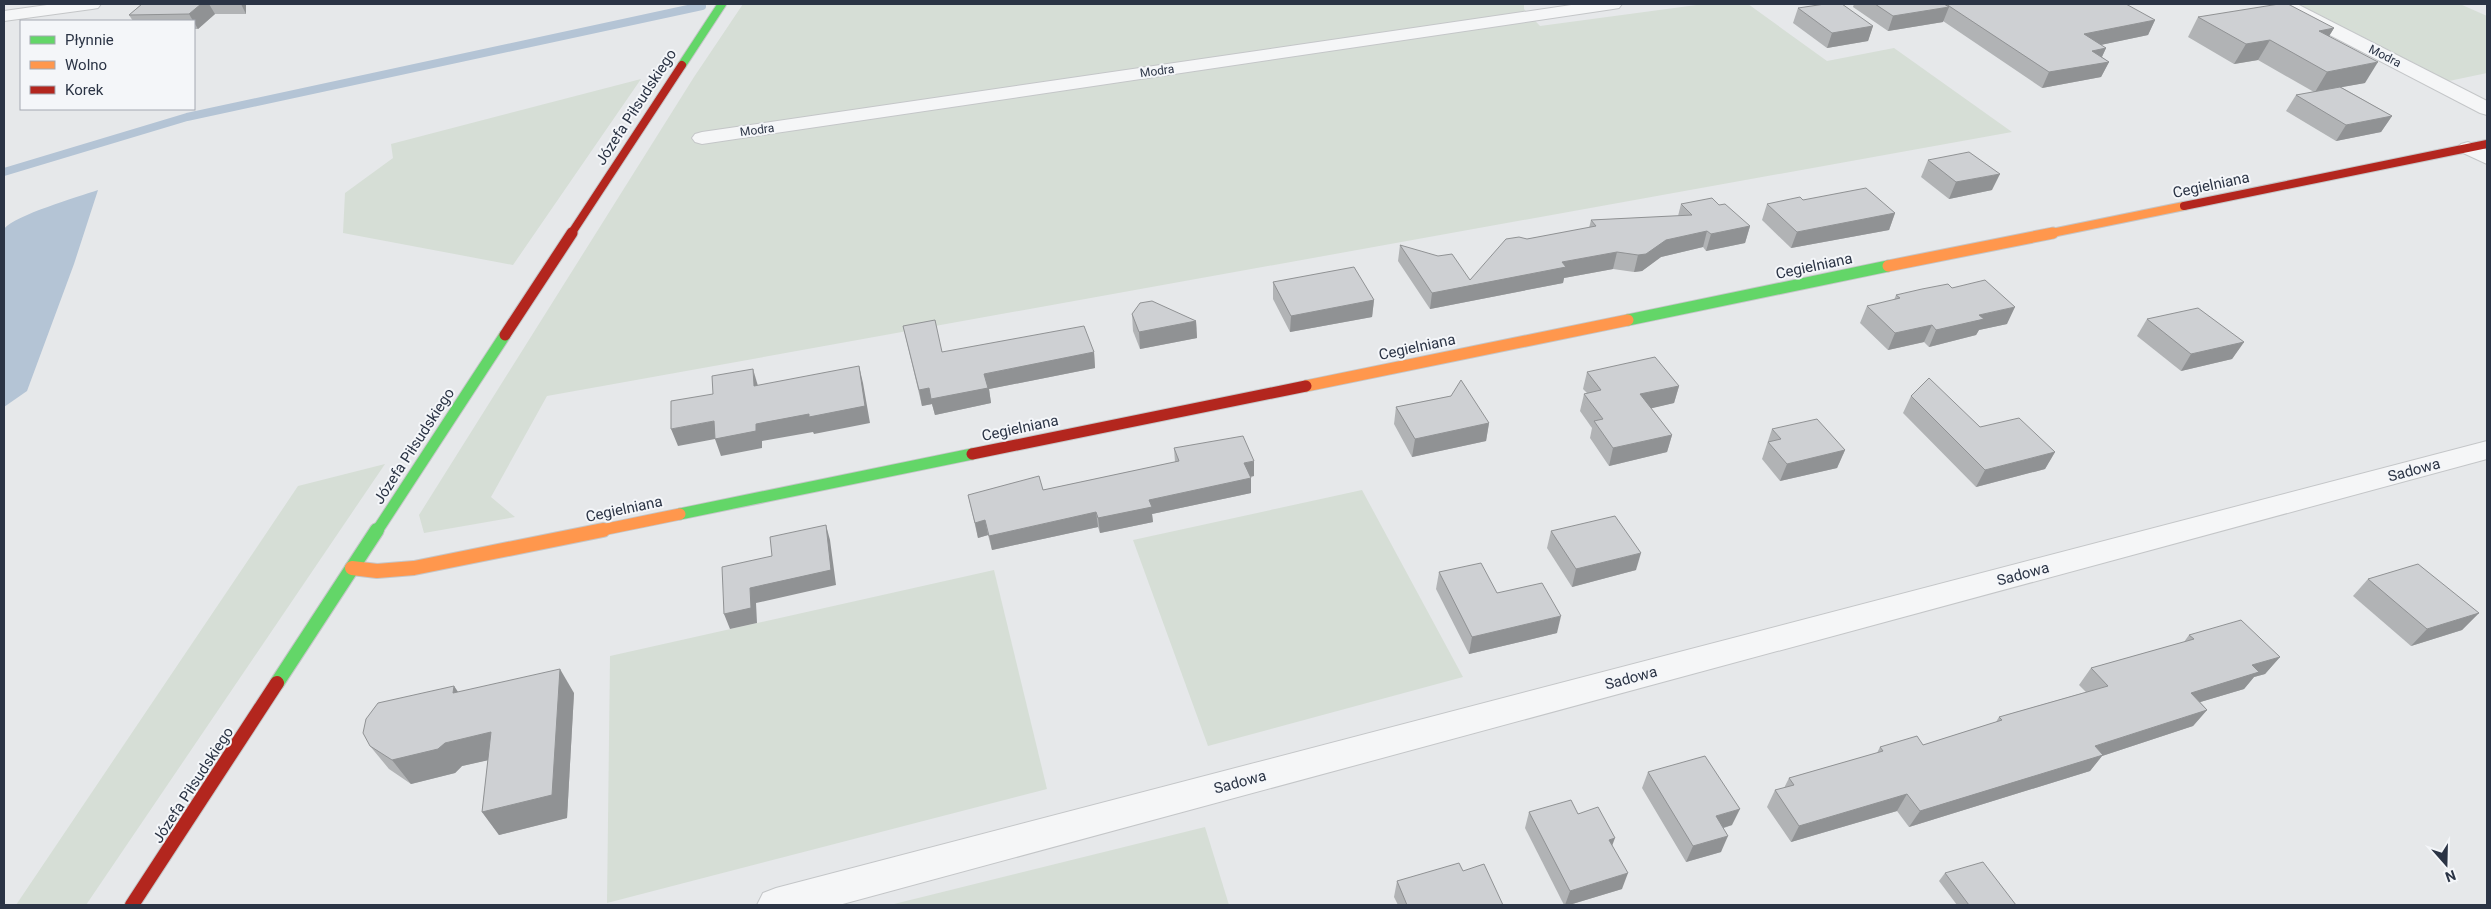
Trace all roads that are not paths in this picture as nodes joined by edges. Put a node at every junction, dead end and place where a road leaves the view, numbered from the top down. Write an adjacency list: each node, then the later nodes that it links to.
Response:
1 (92, 4): 5 (street)
2 (722, 4): 11 (street, Józefa Piłsudskiego)
3 (1613, 4): 7 (street, Modra)
4 (2284, 4): 6 (street, Modra)
5 (4, 16)
6 (2487, 109)
7 (702, 138)
8 (2478, 146): 9 (street); 11 (street, Cegielniana)
9 (2487, 158)
10 (2487, 450): 13 (street, Sadowa)
11 (352, 568): 12 (street, Józefa Piłsudskiego)
12 (132, 905)
13 (776, 905)

